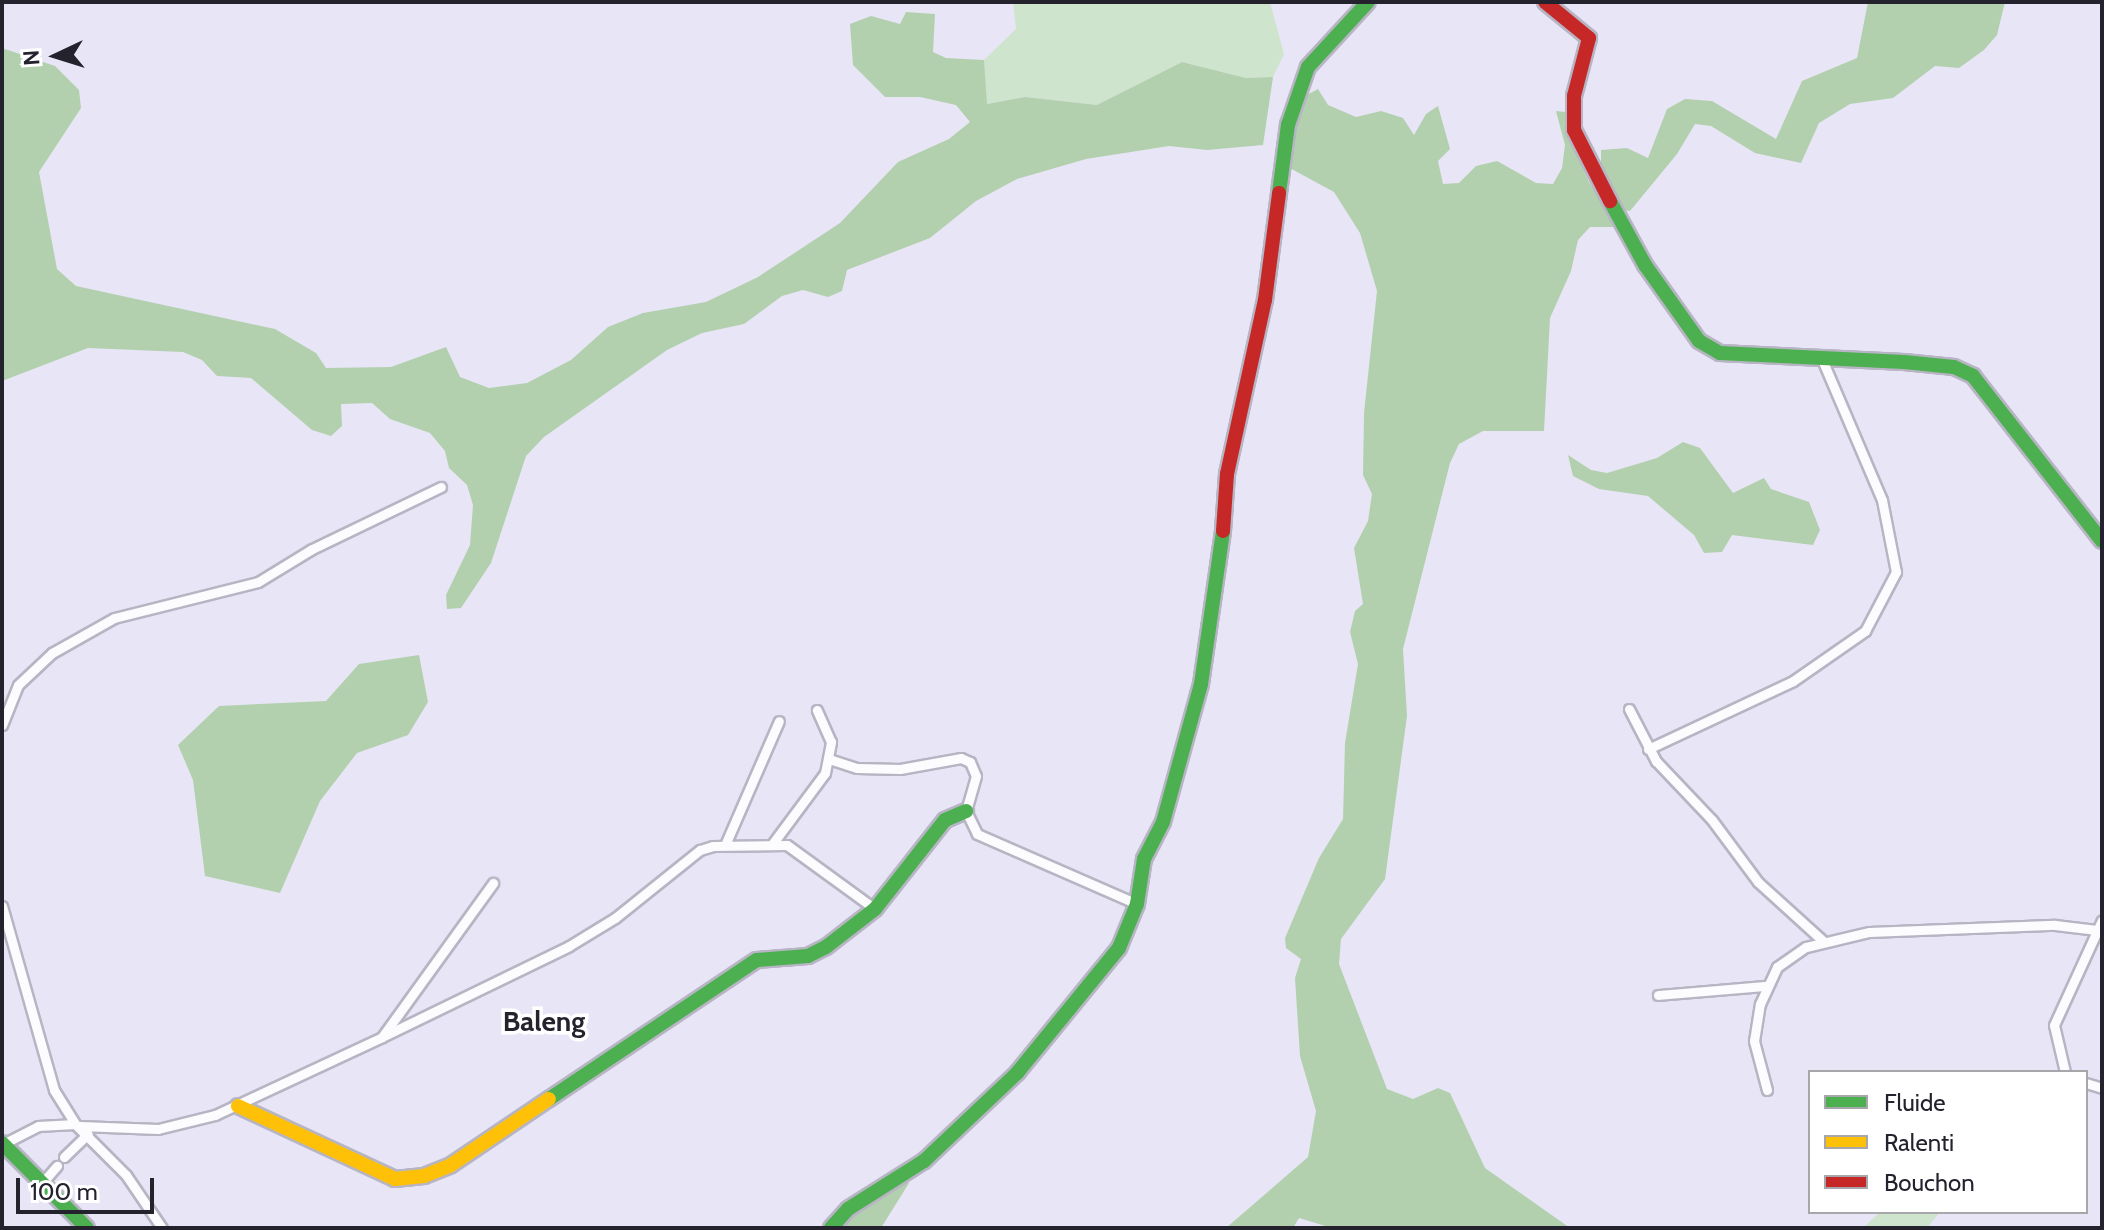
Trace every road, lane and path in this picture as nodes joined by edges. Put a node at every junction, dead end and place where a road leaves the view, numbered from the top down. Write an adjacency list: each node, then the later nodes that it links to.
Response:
1 (1368, 2): 16 (street)
2 (1545, 2): 3 (street)
3 (1822, 359): 5 (street); 10 (street)
4 (441, 487): 9 (street)
5 (2102, 541)
6 (1629, 709): 10 (street)
7 (817, 710): 11 (street)
8 (779, 721): 14 (street)
9 (2, 725)
10 (1648, 749): 20 (street)
11 (829, 759): 12 (street); 13 (street)
12 (966, 811): 16 (street); 18 (street)
13 (773, 843): 14 (street); 18 (street)
14 (725, 845): 23 (street)
15 (493, 883): 23 (street)
16 (1137, 904): 35 (street)
17 (2, 906): 27 (street)
18 (875, 909): 26 (street)
19 (2100, 925): 20 (street); 24 (street)
20 (1823, 941): 21 (street)
21 (1766, 986): 22 (street); 25 (street)
22 (1658, 995)
23 (382, 1037): 26 (street)
24 (2065, 1070)
25 (1767, 1090)
26 (238, 1106): 27 (street)
27 (77, 1125): 28 (street); 29 (street)
28 (88, 1134): 30 (street); 34 (street)
29 (2, 1143): 32 (street)
30 (64, 1157)
31 (57, 1166): 32 (street)
32 (42, 1183): 33 (street)
33 (87, 1228)
34 (162, 1228)
35 (831, 1228)

